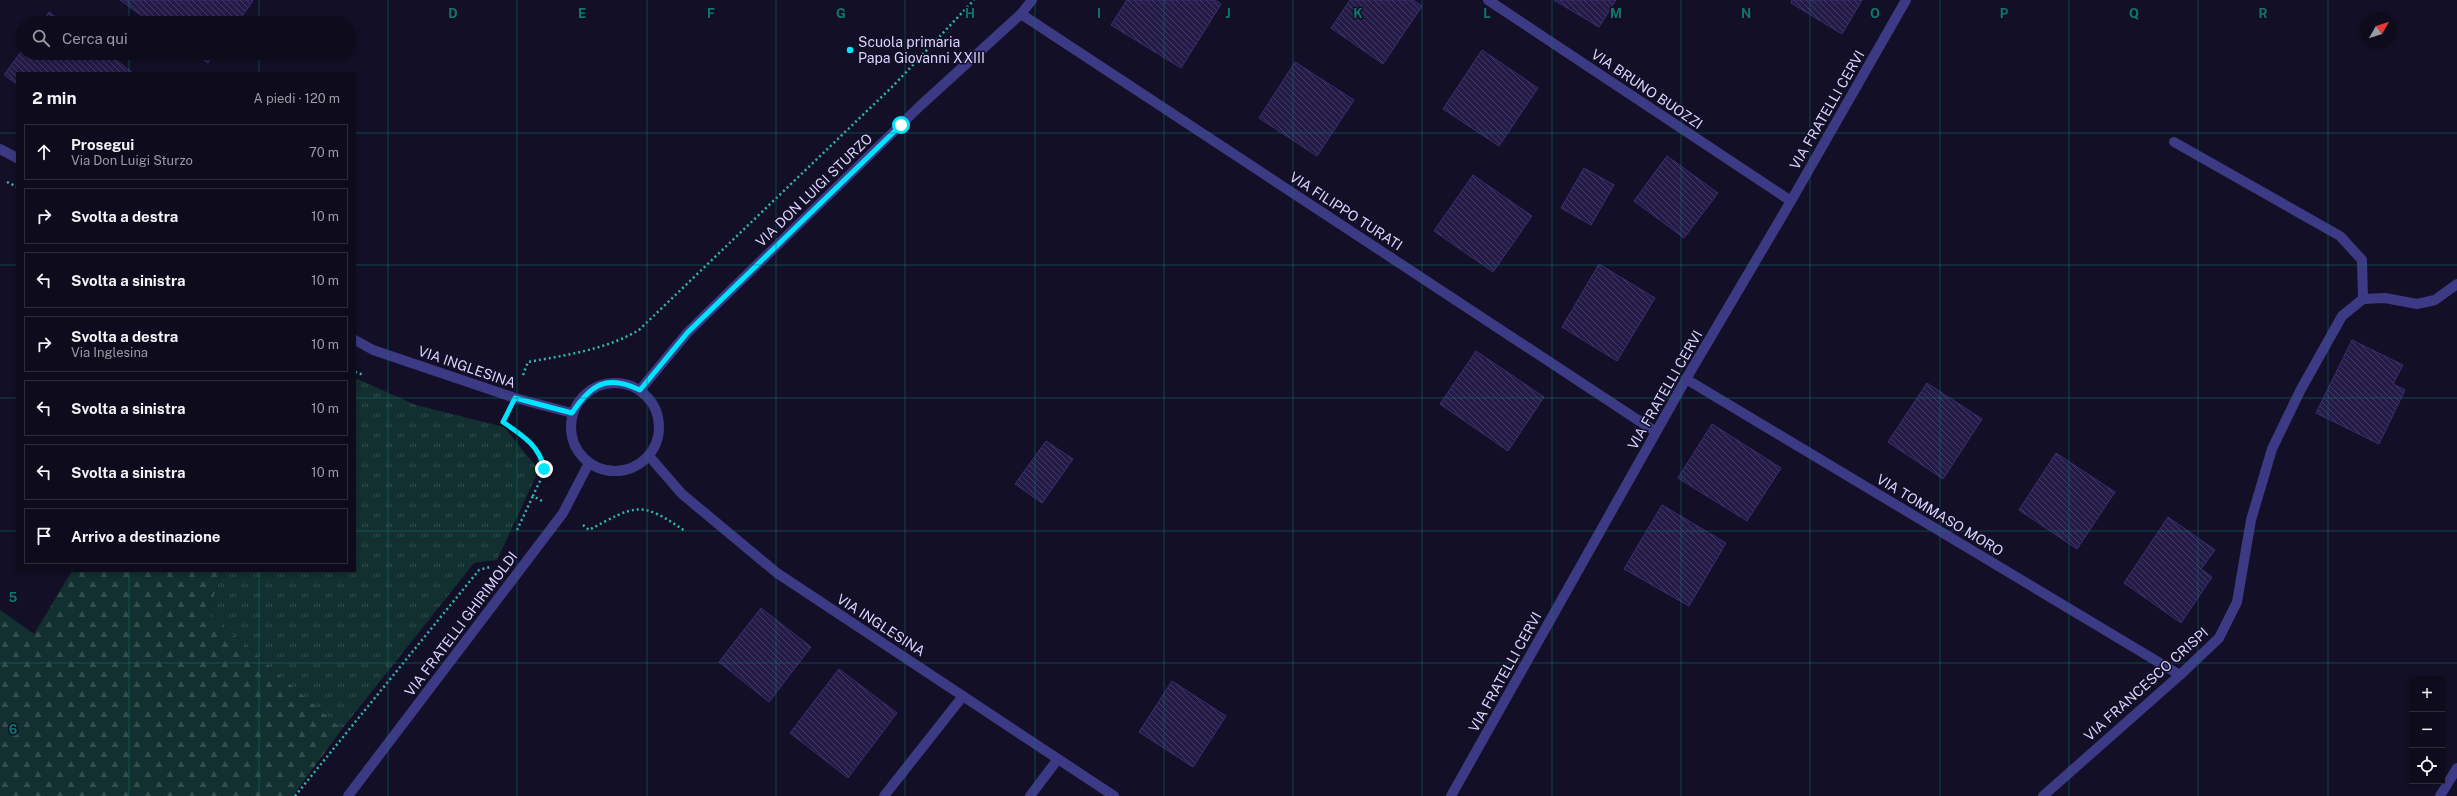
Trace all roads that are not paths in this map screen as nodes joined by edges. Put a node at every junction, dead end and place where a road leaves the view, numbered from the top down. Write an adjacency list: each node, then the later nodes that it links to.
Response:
1 (1032, 0): 4 (street, VIA DON LUIGI STURZO)
2 (1488, 0): 8 (street, VIA BRUNO BUOZZI)
3 (1906, 0): 8 (street, VIA FRATELLI CERVI)
4 (1021, 14): 13 (street, VIA DON LUIGI STURZO); 15 (street, VIA FILIPPO TURATI)
5 (2174, 142): 10 (street)
6 (0, 149): 7 (street)
7 (16, 157)
8 (1791, 202): 12 (street, VIA FRATELLI CERVI)
9 (2457, 284): 10 (street)
10 (2362, 299): 18 (street, VIA FRANCESCO CRISPI)
11 (356, 341): 14 (street, VIA INGLESINA)
12 (1686, 379): 15 (street, VIA FRATELLI CERVI); 18 (street, VIA TOMMASO MORO)
13 (640, 390): 14 (street); 16 (street)
14 (572, 413): 17 (street)
15 (1656, 432): 26 (street, VIA FRATELLI CERVI)
16 (649, 456): 17 (street); 19 (street, VIA INGLESINA)
17 (589, 463): 22 (street, VIA FRATELLI GHIRIMOLDI)
18 (2180, 675): 27 (street, VIA FRANCESCO CRISPI)
19 (963, 696): 20 (street, VIA INGLESINA); 23 (street)
20 (1058, 759): 24 (street); 25 (street, VIA INGLESINA)
21 (2457, 768): 28 (street)
22 (348, 796)
23 (884, 796)
24 (1030, 796)
25 (1114, 796)
26 (1451, 796)
27 (2043, 796)
28 (2440, 796)

